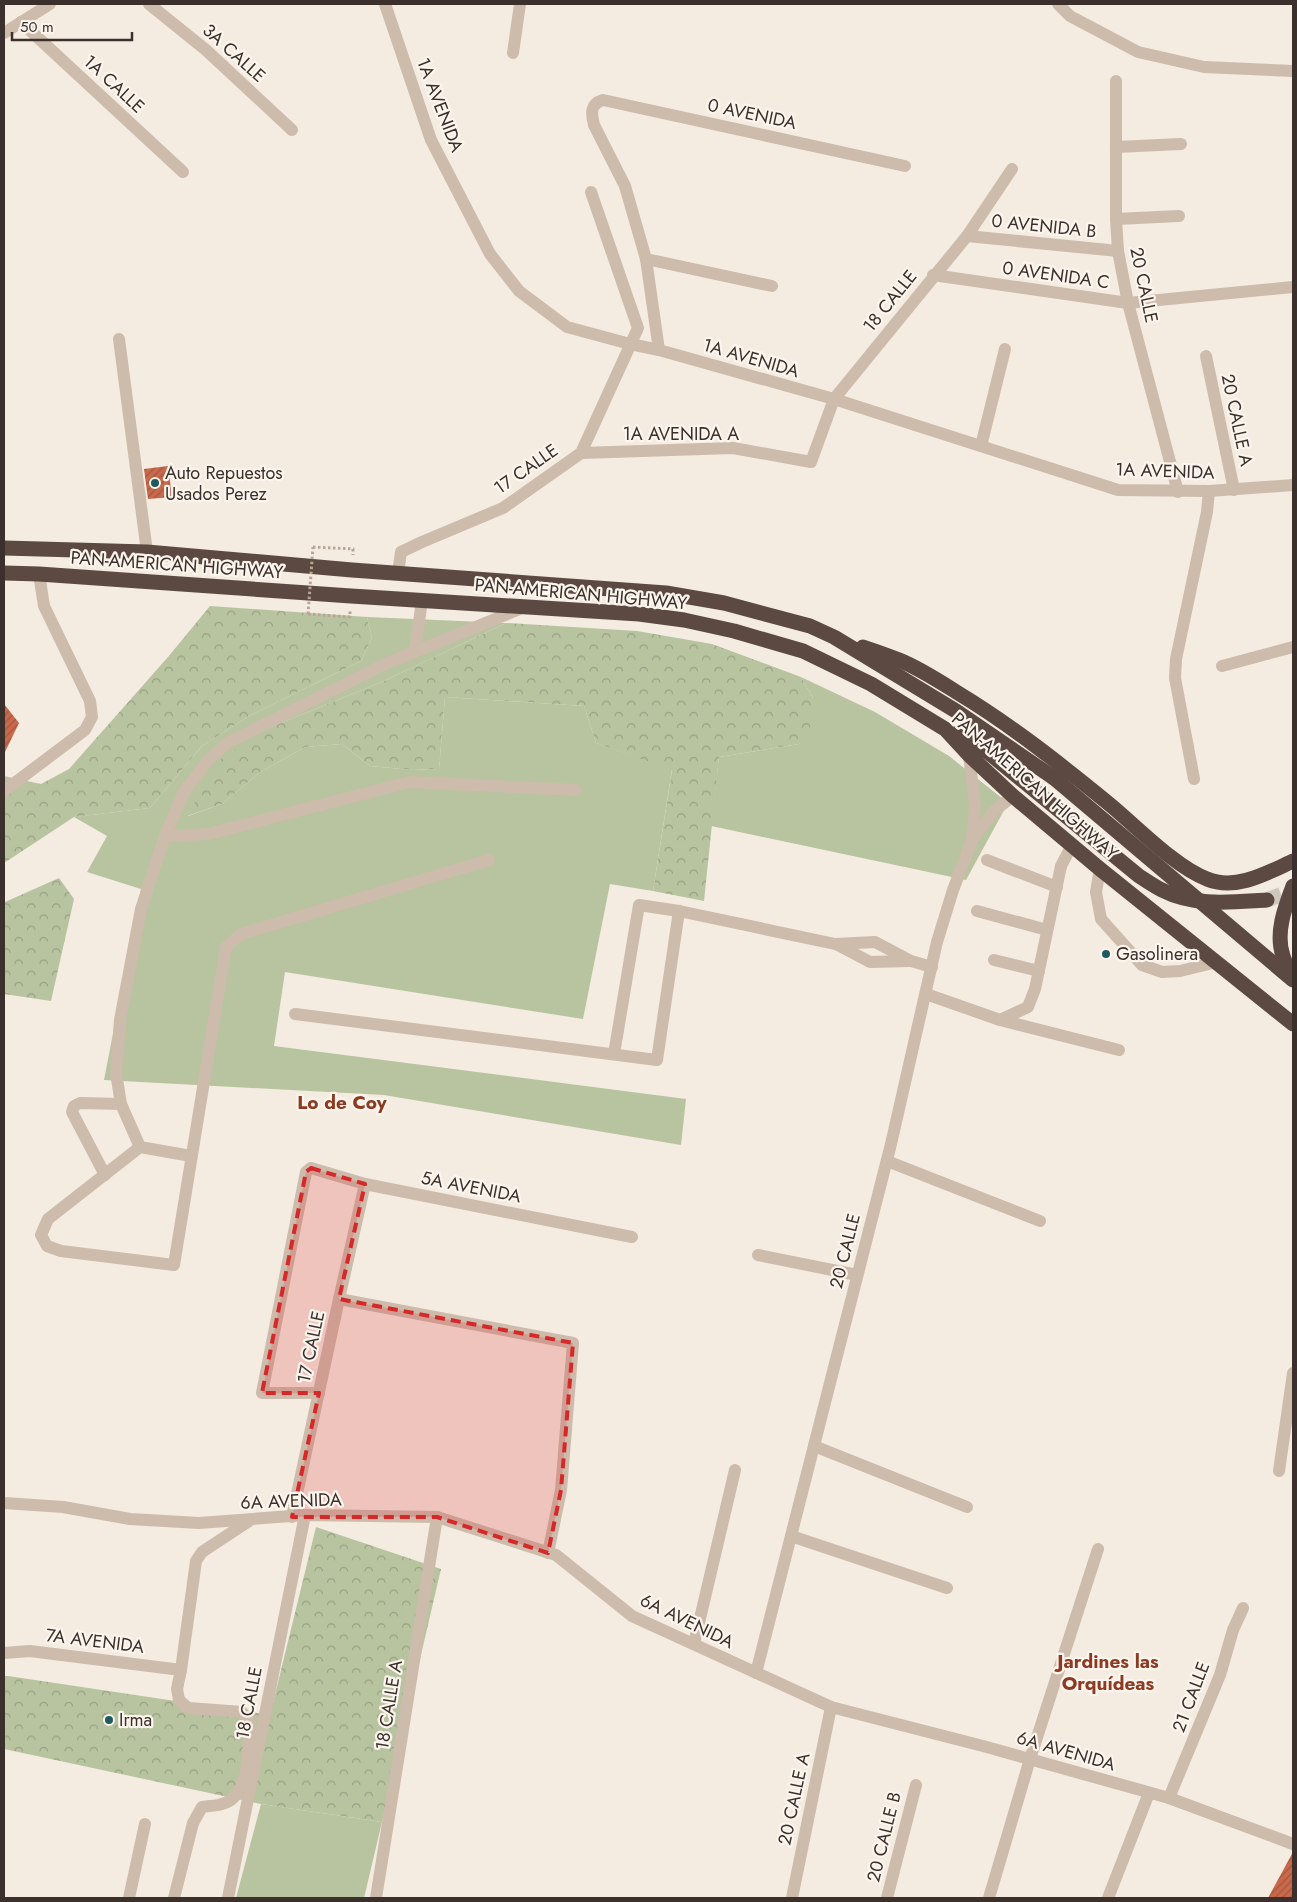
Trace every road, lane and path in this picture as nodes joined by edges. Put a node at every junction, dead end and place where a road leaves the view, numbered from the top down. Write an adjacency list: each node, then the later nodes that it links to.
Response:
1 (50, 4): 6 (street)
2 (149, 4): 11 (street, 3A CALLE)
3 (385, 4): 28 (street, 1A AVENIDA)
4 (520, 4): 8 (street)
5 (1058, 4): 9 (street)
6 (21, 22): 7 (street); 16 (street, 1A CALLE)
7 (4, 33)
8 (513, 53)
9 (1293, 71)
10 (1116, 80): 13 (street, 20 CALLE)
11 (292, 130)
12 (1181, 144): 13 (street)
13 (1116, 148): 19 (street, 20 CALLE)
14 (905, 166): 22 (street, 0 AVENIDA)
15 (1012, 169): 20 (street, 18 CALLE)
16 (183, 172)
17 (591, 192): 28 (street, 17 CALLE)
18 (1179, 216): 19 (street)
19 (1116, 219): 21 (street, 20 CALLE)
20 (967, 236): 21 (street, 0 AVENIDA B); 23 (street, 18 CALLE)
21 (1118, 251): 26 (street, 20 CALLE)
22 (646, 259): 24 (street); 30 (street)
23 (933, 275): 26 (street, 0 AVENIDA C); 32 (street, 18 CALLE)
24 (772, 286)
25 (1293, 287): 26 (street, 0 AVENIDA C)
26 (1128, 303): 39 (street, 20 CALLE)
27 (119, 339): 42 (street)
28 (630, 344): 30 (street, 1A AVENIDA); 34 (street, 17 CALLE)
29 (1005, 349): 33 (street)
30 (659, 350): 32 (street, 1A AVENIDA)
31 (1206, 356): 37 (street, 20 CALLE A)
32 (834, 399): 33 (street, 1A AVENIDA); 35 (street, 18 CALLE)
33 (981, 446): 39 (street, 1A AVENIDA)
34 (581, 453): 35 (street, 1A AVENIDA A); 44 (street, 17 CALLE)
35 (811, 462)
36 (1293, 485): 37 (street, 1A AVENIDA)
37 (1234, 490): 38 (street, 1A AVENIDA)
38 (1209, 491): 39 (street, 1A AVENIDA); 55 (street)
39 (1178, 492)
40 (4, 548): 42 (highway, PAN-AMERICAN HIGHWAY)
41 (353, 549): 48 (path, bridge)
42 (147, 552): 44 (highway, PAN-AMERICAN HIGHWAY)
43 (4, 573): 45 (highway, PAN-AMERICAN HIGHWAY)
44 (398, 573): 49 (highway, PAN-AMERICAN HIGHWAY)
45 (39, 574): 46 (highway, PAN-AMERICAN HIGHWAY); 57 (street)
46 (422, 600): 47 (highway, PAN-AMERICAN HIGHWAY); 51 (street)
47 (522, 608): 51 (street); 53 (highway, PAN-AMERICAN HIGHWAY)
48 (350, 617)
49 (834, 637): 64 (highway); 78 (highway, PAN-AMERICAN HIGHWAY, bridge)
50 (1293, 647): 52 (street)
51 (415, 652): 59 (street)
52 (1222, 666)
53 (945, 729): 54 (highway, PAN-AMERICAN HIGHWAY); 68 (highway)
54 (969, 756): 58 (highway, PAN-AMERICAN HIGHWAY); 60 (street, 20 CALLE)
55 (1194, 779)
56 (575, 790): 59 (street)
57 (4, 791)
58 (1014, 796): 60 (street, 20 CALLE); 61 (highway, PAN-AMERICAN HIGHWAY)
59 (165, 836): 85 (street)
60 (972, 840): 76 (street, 20 CALLE)
61 (1072, 845): 65 (highway, PAN-AMERICAN HIGHWAY); 67 (street)
62 (490, 860): 87 (street)
63 (987, 860): 67 (street)
64 (1293, 861)
65 (1100, 869): 75 (highway, PAN-AMERICAN HIGHWAY); 75 (street)
66 (1293, 886): 78 (highway)
67 (1056, 887): 71 (street)
68 (1267, 900)
69 (679, 910): 72 (street); 84 (street); 84 (street)
70 (976, 911): 71 (street)
71 (1047, 930): 77 (street)
72 (835, 944): 74 (street); 74 (street)
73 (994, 960): 77 (street)
74 (911, 961): 76 (street)
75 (1217, 962): 82 (highway, PAN-AMERICAN HIGHWAY)
76 (932, 967): 79 (street, 20 CALLE)
77 (1039, 972): 81 (street)
78 (1293, 979)
79 (926, 994): 81 (street); 88 (street, 20 CALLE)
80 (295, 1014): 84 (street)
81 (1000, 1020): 83 (street)
82 (1293, 1024)
83 (1119, 1050)
84 (614, 1054)
85 (121, 1104): 86 (street); 89 (street)
86 (140, 1147): 87 (street); 89 (street)
87 (191, 1156): 89 (street)
88 (886, 1161): 91 (street); 94 (street, 20 CALLE)
89 (105, 1175)
90 (365, 1184): 92 (street, 5A AVENIDA); 95 (street, 17 CALLE); 97 (street, 5A AVENIDA)
91 (1040, 1221)
92 (632, 1237)
93 (758, 1255): 94 (street)
94 (857, 1275): 98 (street, 20 CALLE)
95 (338, 1299): 97 (street, 17 CALLE); 109 (street)
96 (1293, 1373): 100 (street)
97 (319, 1393): 104 (street, 17 CALLE)
98 (814, 1446): 102 (street); 107 (street, 20 CALLE)
99 (735, 1470): 112 (street)
100 (1279, 1471)
101 (4, 1504): 106 (street, 6A AVENIDA)
102 (967, 1506)
103 (305, 1515): 104 (street, 6A AVENIDA); 105 (street, 6A AVENIDA); 125 (street, 18 CALLE)
104 (292, 1517): 106 (street, 6A AVENIDA)
105 (437, 1517): 109 (street, 6A AVENIDA); 126 (street, 18 CALLE A)
106 (251, 1519): 114 (street)
107 (791, 1536): 110 (street); 115 (street, 20 CALLE)
108 (1098, 1549): 117 (street)
109 (548, 1553): 112 (street, 6A AVENIDA)
110 (947, 1588)
111 (1243, 1608): 120 (street, 21 CALLE)
112 (694, 1644): 115 (street, 6A AVENIDA)
113 (4, 1653): 114 (street, 7A AVENIDA)
114 (181, 1670): 124 (street)
115 (756, 1673): 116 (street, 6A AVENIDA)
116 (830, 1707): 117 (street, 6A AVENIDA); 127 (street, 20 CALLE A)
117 (1030, 1759): 119 (street, 6A AVENIDA); 129 (street)
118 (916, 1785): 128 (street, 20 CALLE B)
119 (1149, 1793): 120 (street, 6A AVENIDA); 130 (street)
120 (1169, 1798): 122 (street, 6A AVENIDA)
121 (144, 1824): 123 (street)
122 (1293, 1844)
123 (129, 1898)
124 (174, 1898)
125 (228, 1898)
126 (376, 1898)
127 (792, 1898)
128 (886, 1898)
129 (989, 1898)
130 (1108, 1898)

